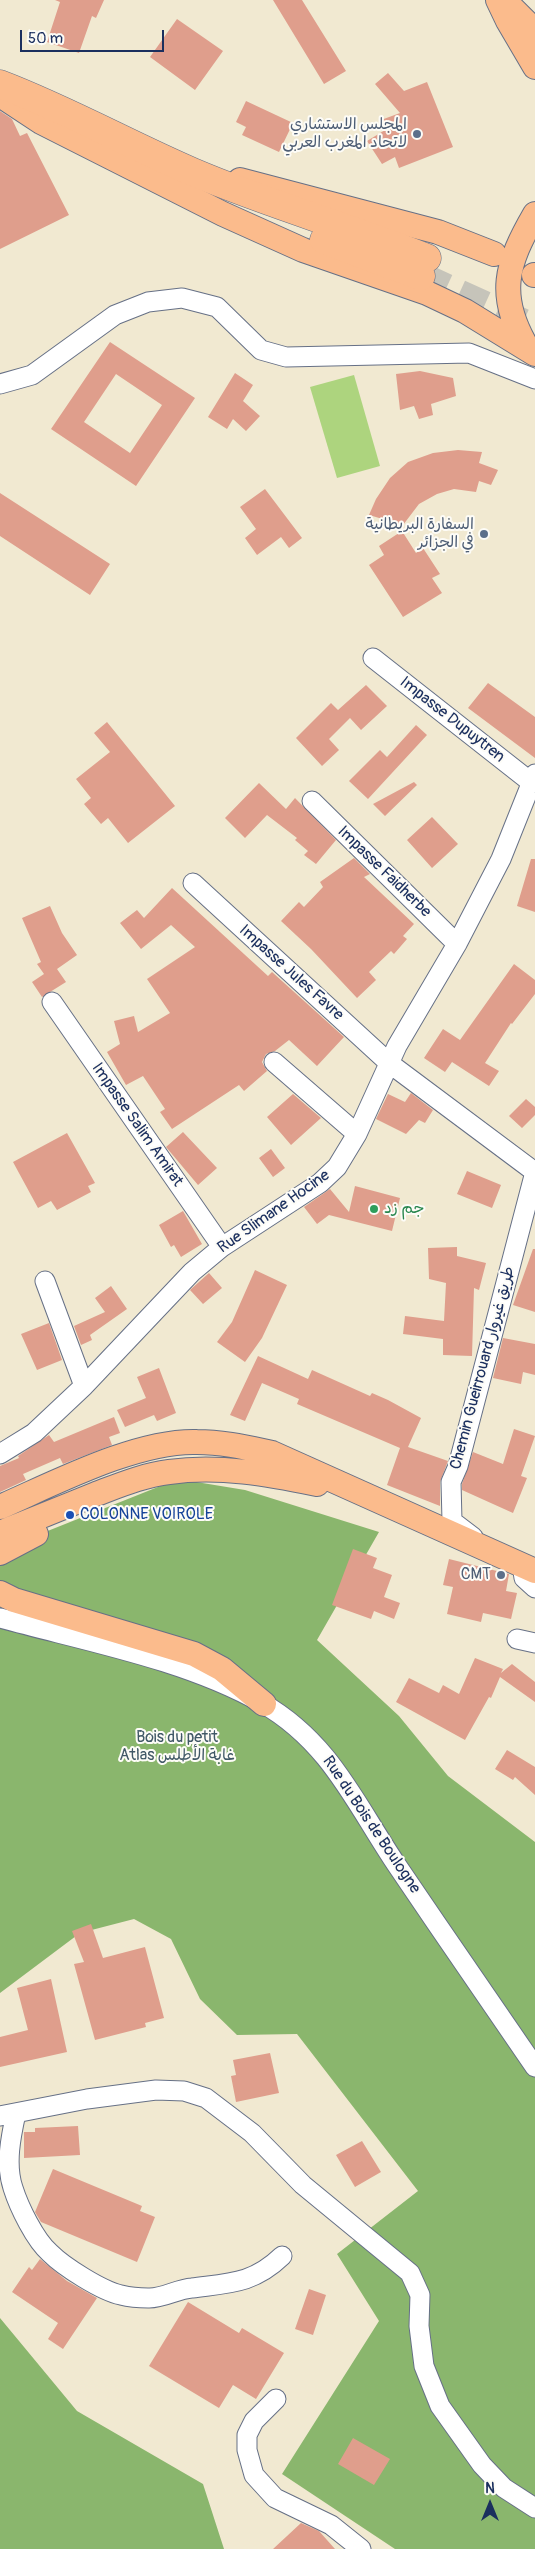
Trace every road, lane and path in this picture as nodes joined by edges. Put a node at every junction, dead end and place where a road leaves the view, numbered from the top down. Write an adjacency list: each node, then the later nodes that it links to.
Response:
1 (501, 0): 2 (main road); 3 (main road); 4 (main road)
2 (535, 31)
3 (535, 44)
4 (535, 67)
5 (0, 85): 7 (highway); 7 (highway)
6 (0, 95): 10 (main road)
7 (192, 172): 9 (main road)
8 (535, 214): 10 (main road)
9 (494, 254)
10 (532, 352)
11 (535, 379): 12 (street)
12 (0, 384)
13 (373, 658): 14 (street, Impasse Dupuytren)
14 (533, 778): 17 (street, Rue Slimane Hocine)
15 (312, 801): 17 (street, Impasse Faidherbe)
16 (193, 883): 20 (street, Impasse Jules Favre)
17 (457, 944): 20 (street, Rue Slimane Hocine)
18 (52, 1002): 23 (street, Impasse Salim Amirat)
19 (274, 1062): 21 (street)
20 (389, 1063): 21 (street, Rue Slimane Hocine); 22 (street, Impasse Jules Favre)
21 (357, 1134): 23 (street, Rue Slimane Hocine)
22 (535, 1172): 31 (street, Chemin Gueirrouard طريق غيروار)
23 (222, 1247): 25 (street, Rue Slimane Hocine)
24 (45, 1281): 25 (street)
25 (84, 1386): 26 (street, Rue Slimane Hocine)
26 (0, 1454)
27 (122, 1484): 28 (main road); 30 (main road); 32 (main road)
28 (360, 1493): 29 (main road); 31 (main road)
29 (0, 1507)
30 (0, 1533)
31 (487, 1549): 33 (main road)
32 (0, 1553)
33 (529, 1568): 34 (street)
34 (535, 1588)
35 (0, 1593): 37 (main road)
36 (0, 1618): 37 (street, Rue du Bois de Boulogne)
37 (264, 1704): 38 (street, Rue du Bois de Boulogne)
38 (535, 2067)
39 (8, 2114): 40 (street); 42 (street)
40 (282, 2256)
41 (276, 2399): 43 (street)
42 (535, 2508)
43 (361, 2549)

